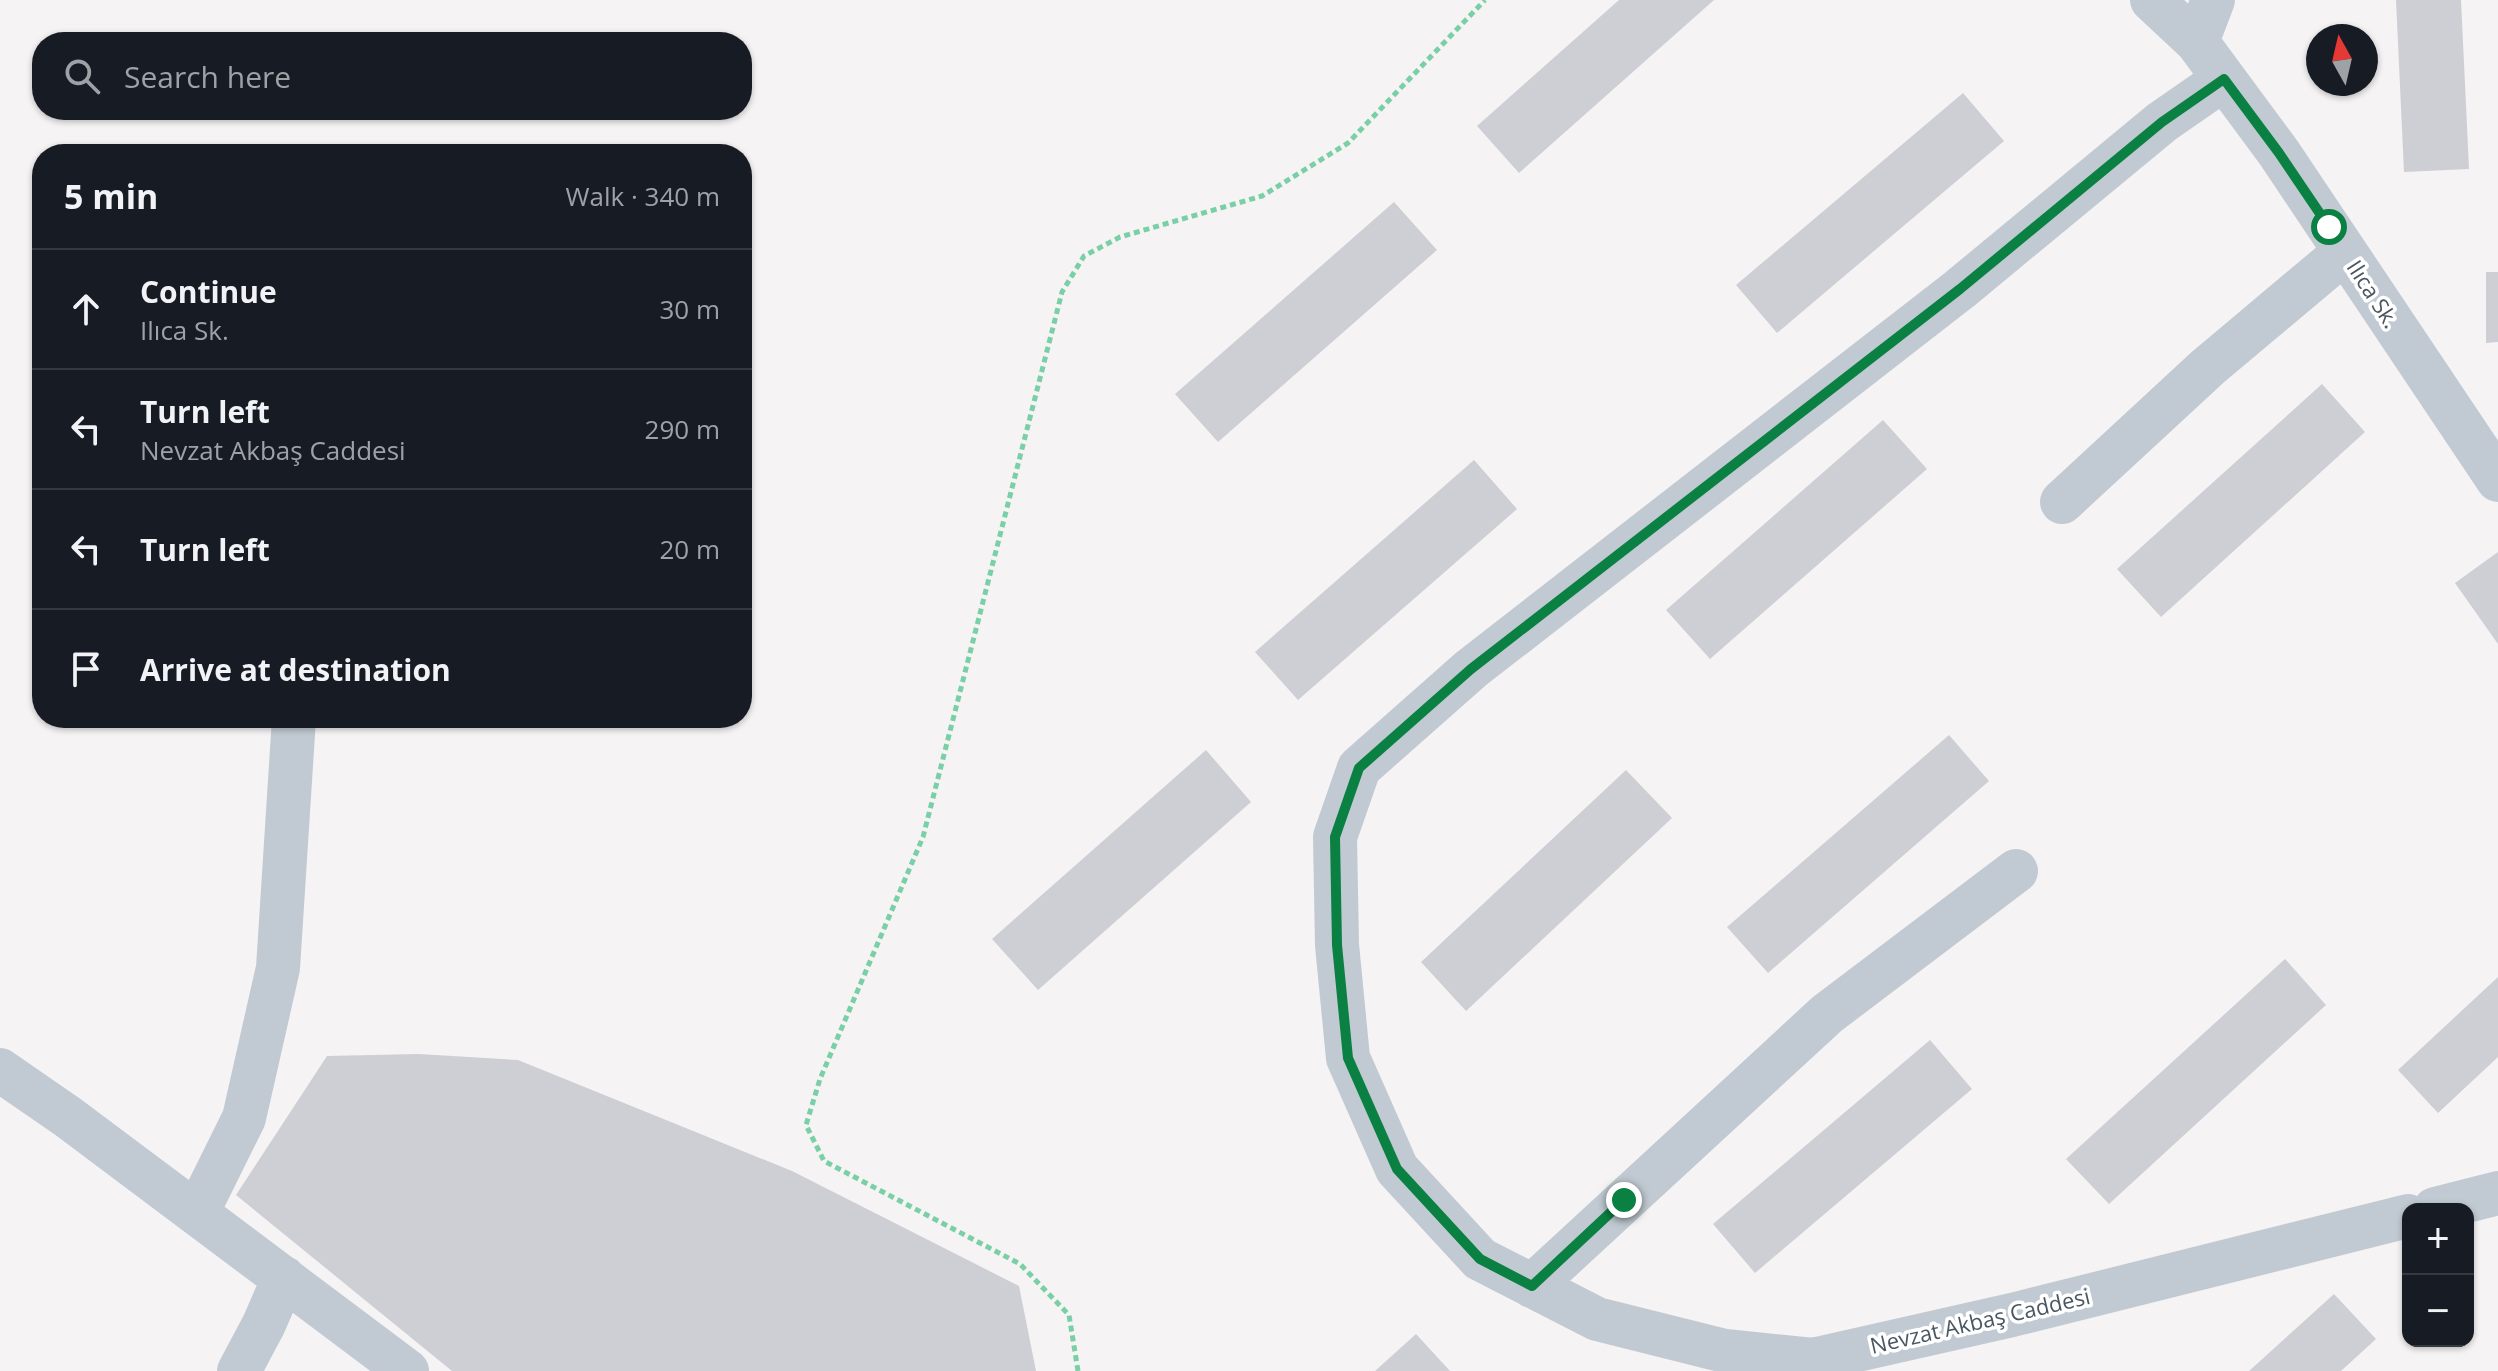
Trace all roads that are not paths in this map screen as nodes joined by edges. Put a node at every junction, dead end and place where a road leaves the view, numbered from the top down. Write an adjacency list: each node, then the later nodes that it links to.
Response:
1 (2152, 0): 3 (street, Ilıca Sk.)
2 (2213, 0): 3 (street)
3 (2197, 42): 4 (street, Ilıca Sk.)
4 (2224, 79): 5 (street, Ilıca Sk.); 16 (street, Nevzat Akbaş Caddesi)
5 (2345, 252): 6 (street, Ilıca Sk.); 7 (street)
6 (2498, 480)
7 (2062, 502)
8 (293, 728): 13 (street)
9 (2016, 871): 16 (street)
10 (0, 1070): 13 (street)
11 (2498, 1193): 12 (street)
12 (2459, 1203)
13 (197, 1213): 15 (street)
14 (2402, 1218): 16 (street, Nevzat Akbaş Caddesi)
15 (284, 1278): 17 (street); 18 (street)
16 (1532, 1286)
17 (239, 1371)
18 (407, 1371)

